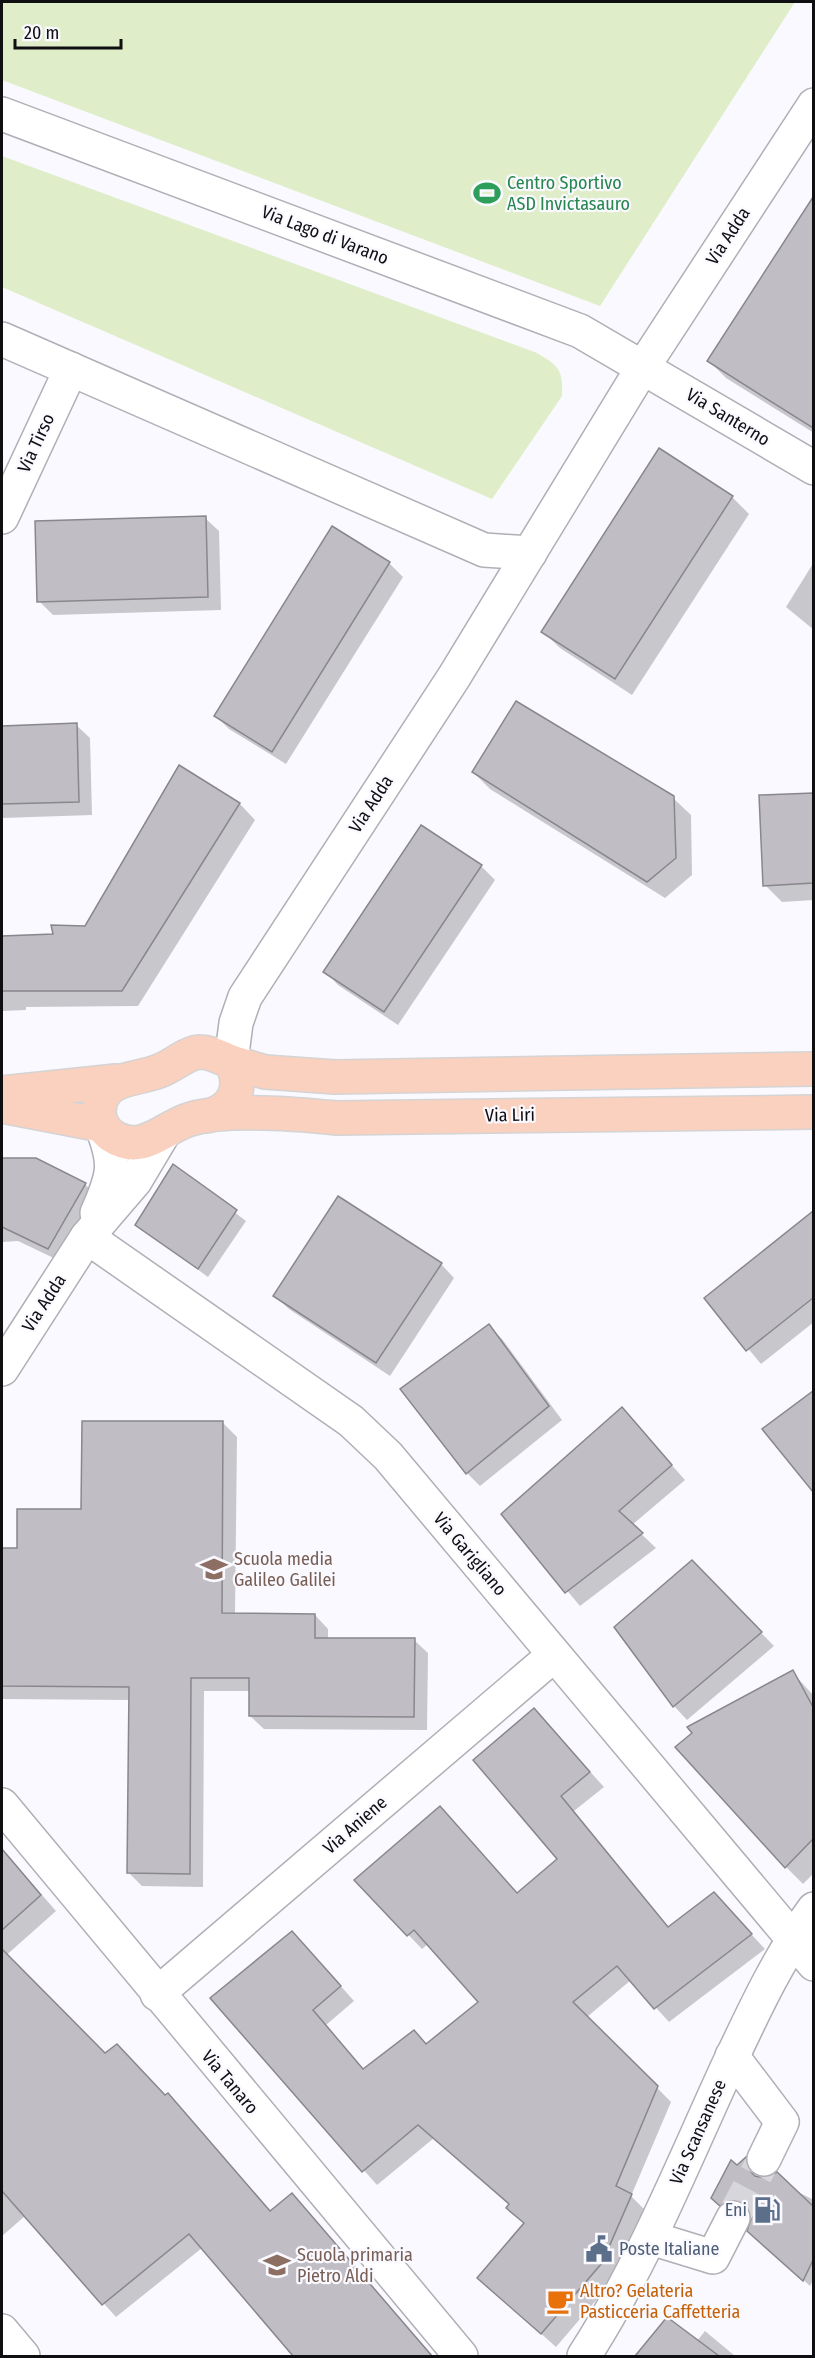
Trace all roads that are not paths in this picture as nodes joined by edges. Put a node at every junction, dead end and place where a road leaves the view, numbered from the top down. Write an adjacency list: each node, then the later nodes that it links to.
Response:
1 (813, 105): 4 (street, Via Adda)
2 (2, 114): 4 (street, Via Lago di Varano)
3 (2, 339): 5 (street)
4 (643, 367): 6 (street, Via Santerno); 8 (street, Via Adda)
5 (71, 369): 7 (street, Via Tirso); 8 (street)
6 (813, 468)
7 (2, 517)
8 (530, 553): 9 (street, Via Adda)
9 (231, 1062): 10 (main road); 11 (main road); 15 (main road, Via Liri)
10 (813, 1069)
11 (116, 1081): 12 (main road); 16 (main road)
12 (2, 1093)
13 (2, 1106): 16 (main road, Via Liri)
14 (813, 1112): 15 (main road, Via Liri)
15 (207, 1116): 17 (main road, Via Liri)
16 (101, 1125): 17 (main road, Via Liri); 18 (street, Via Adda)
17 (163, 1134): 18 (street, Via Adda)
18 (87, 1237): 19 (street, Via Adda); 20 (street, Via Garigliano)
19 (2, 1370)
20 (554, 1655): 23 (street, Via Garigliano); 25 (street, Via Aniene)
21 (2, 1805): 25 (street, Via Tanaro)
22 (813, 1909): 23 (street, Via Scansanese)
23 (792, 1939): 24 (street, Via Garigliano); 26 (street, Via Scansanese)
24 (813, 1964)
25 (157, 1994): 32 (street, Via Tanaro)
26 (732, 2056): 27 (street); 29 (street, Via Scansanese)
27 (764, 2159)
28 (733, 2218): 29 (street)
29 (651, 2238): 33 (street, Via Scansanese)
30 (2, 2331): 31 (street)
31 (23, 2356)
32 (461, 2356)
33 (584, 2356)

